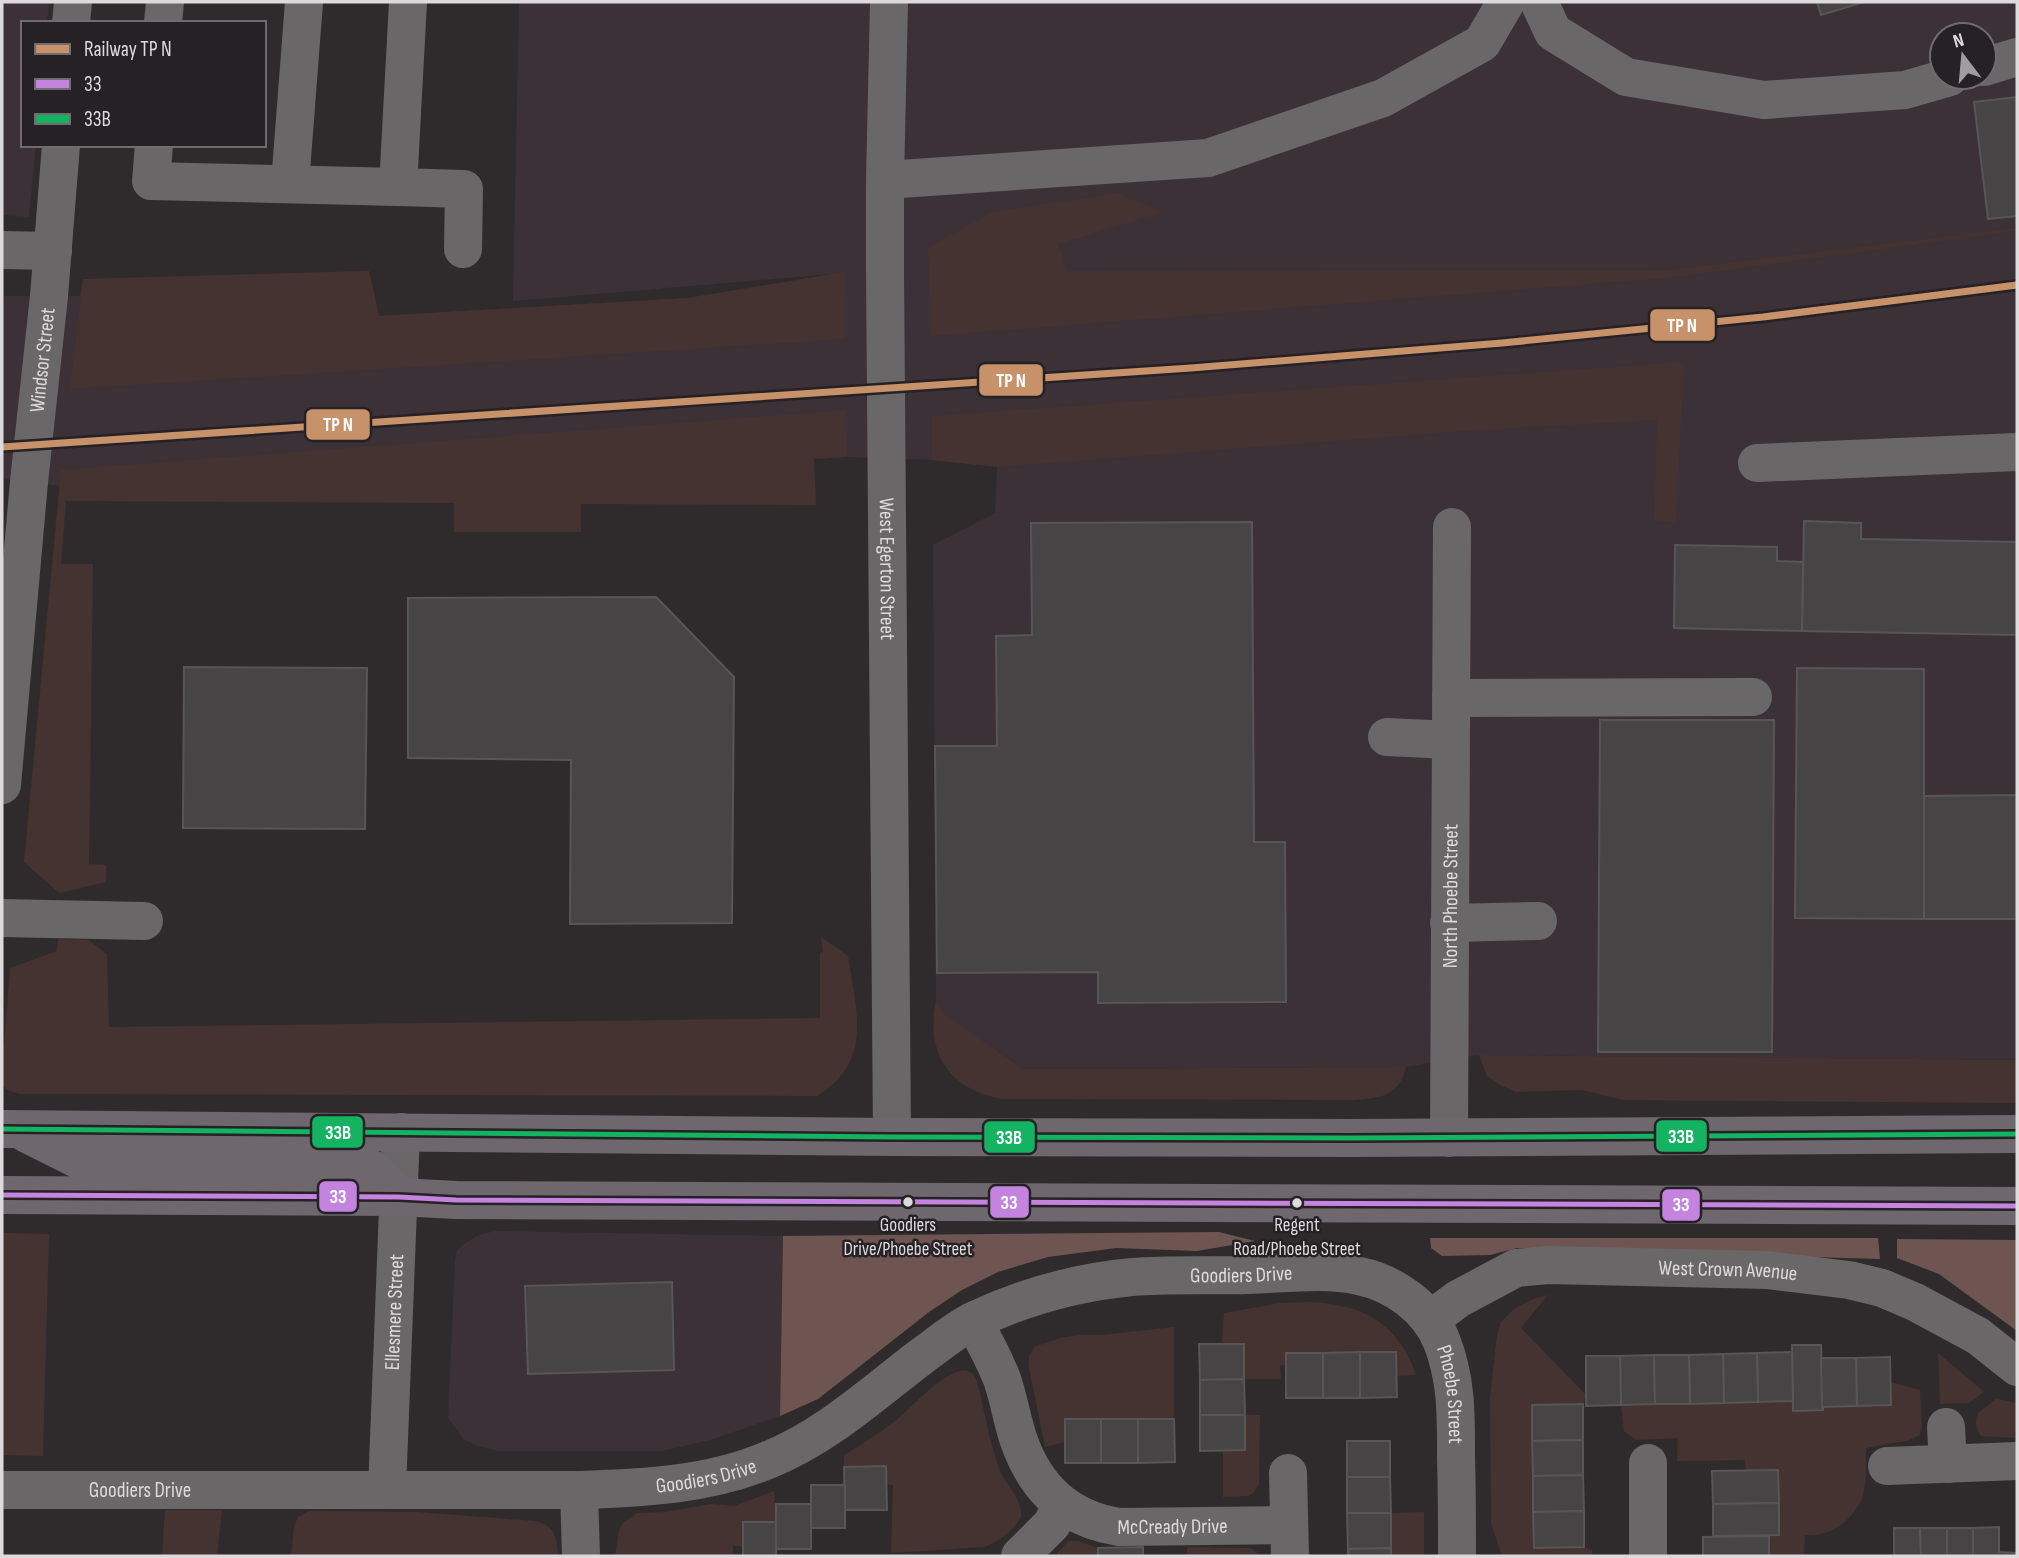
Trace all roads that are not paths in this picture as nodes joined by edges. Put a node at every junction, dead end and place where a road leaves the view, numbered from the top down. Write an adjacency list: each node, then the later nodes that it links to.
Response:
1 (73, 2): 8 (street)
2 (165, 2): 9 (street)
3 (304, 2): 16 (street)
4 (408, 2): 17 (street)
5 (889, 2): 15 (street, West Egerton Street)
6 (1506, 2): 15 (street)
7 (1539, 2): 12 (street)
8 (71, 21)
9 (163, 21)
10 (2017, 57): 11 (street)
11 (1998, 63)
12 (1928, 83)
13 (61, 147): 20 (street, Windsor Street)
14 (154, 147): 16 (street)
15 (885, 180): 37 (street, West Egerton Street)
16 (290, 184): 17 (street)
17 (398, 187): 18 (street)
18 (463, 249)
19 (2, 250): 20 (street)
20 (53, 251): 24 (street, Windsor Street)
21 (2017, 452): 22 (street)
22 (1757, 463)
23 (1452, 527): 26 (street, North Phoebe Street)
24 (9, 630): 29 (street, Windsor Street)
25 (1754, 697): 26 (street)
26 (1451, 698): 28 (street, North Phoebe Street)
27 (1387, 737): 28 (street)
28 (1451, 740): 33 (street, North Phoebe Street)
29 (2, 785)
30 (2, 918): 31 (street)
31 (144, 921)
32 (1538, 921): 33 (street)
33 (1449, 923): 38 (street, North Phoebe Street)
34 (10, 1129): 35 (highway); 40 (highway)
35 (401, 1132): 37 (highway); 40 (street, Ellesmere Street)
36 (2017, 1134): 38 (highway)
37 (892, 1137): 38 (highway)
38 (1449, 1138)
39 (2, 1195): 40 (highway)
40 (399, 1197): 41 (highway); 53 (street, Ellesmere Street)
41 (2017, 1206)
42 (1360, 1276): 43 (street, Phoebe Street); 44 (street, Goodiers Drive)
43 (1430, 1320): 45 (street, West Crown Avenue); 59 (street, Phoebe Street)
44 (973, 1321): 54 (street, Goodiers Drive); 55 (street, McCready Drive)
45 (2017, 1367)
46 (1946, 1427): 49 (street)
47 (2017, 1461): 49 (street)
48 (1648, 1463): 60 (street)
49 (1948, 1464): 50 (street)
50 (1887, 1466)
51 (1288, 1473): 56 (street, McCready Drive)
52 (2, 1490): 53 (street, Goodiers Drive)
53 (387, 1490): 54 (street, Goodiers Drive)
54 (579, 1490): 57 (street)
55 (1061, 1504): 56 (street, McCready Drive); 58 (street)
56 (1289, 1541)
57 (581, 1556)
58 (1020, 1556)
59 (1457, 1556)
60 (1648, 1556)

